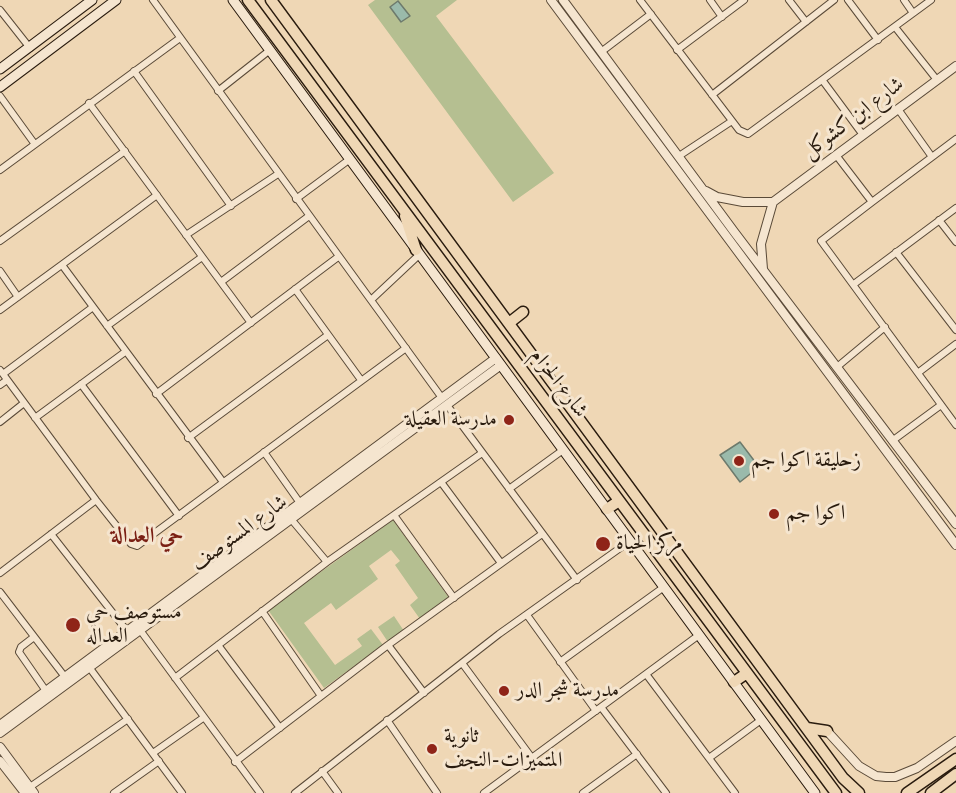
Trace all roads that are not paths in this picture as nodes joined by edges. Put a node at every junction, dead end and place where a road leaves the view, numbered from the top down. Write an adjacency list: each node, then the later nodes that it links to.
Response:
1 (92, 0): 25 (main road)
2 (116, 0): 36 (main road)
3 (153, 0): 23 (street)
4 (233, 0): 26 (main road)
5 (248, 0): 33 (main road, شارع الحزام)
6 (272, 0): 29 (main road, شارع الحزام)
7 (551, 0): 41 (street)
8 (563, 0): 28 (street)
9 (640, 0): 19 (street)
10 (710, 0): 20 (street)
11 (744, 0): 20 (street)
12 (789, 0): 21 (street)
13 (834, 0): 21 (street)
14 (848, 0): 24 (street)
15 (904, 0): 18 (street)
16 (931, 0): 18 (street)
17 (0, 10): 25 (street)
18 (913, 13): 22 (street)
19 (651, 15): 27 (street); 28 (street)
20 (722, 16): 27 (street)
21 (806, 22): 39 (street)
22 (895, 27): 24 (street); 34 (street)
23 (180, 38): 32 (street); 38 (street)
24 (878, 40): 35 (street)
25 (30, 48): 31 (main road)
26 (270, 50): 38 (street); 53 (main road)
27 (677, 50): 39 (street)
28 (601, 52): 41 (street)
29 (317, 61): 33 (main road); 37 (main road, شارع الحزام)
30 (956, 66): 34 (street, شارع ابن كشوكل)
31 (0, 69)
32 (134, 71): 43 (street); 61 (street)
33 (304, 74): 42 (main road, شارع الحزام)
34 (937, 80): 44 (street, شارع ابن كشوكل)
35 (823, 81): 45 (street); 46 (street)
36 (0, 87)
37 (336, 88): 42 (main road); 85 (main road, شارع الحزام)
38 (218, 91): 55 (street)
39 (712, 95): 45 (street)
40 (0, 96): 48 (street)
41 (629, 98): 51 (street); 107 (street)
42 (322, 100): 62 (main road, شارع الحزام)
43 (89, 103): 48 (street); 49 (street)
44 (898, 109): 46 (street, شارع ابن كشوكل); 52 (street)
45 (732, 121): 51 (street)
46 (863, 135): 50 (street, شارع ابن كشوكل)
47 (955, 141): 52 (street)
48 (34, 143): 54 (street)
49 (125, 151): 57 (street); 67 (street)
50 (836, 155): 59 (street, شارع ابن كشوكل); 60 (street)
51 (679, 156): 56 (street)
52 (932, 157): 60 (street)
53 (350, 159): 58 (street); 69 (main road)
54 (0, 170)
55 (278, 174): 58 (street); 61 (street)
56 (703, 190): 59 (street); 74 (street)
57 (157, 195): 66 (street); 73 (street)
58 (296, 199): 64 (street)
59 (773, 202): 74 (street)
60 (872, 202): 77 (street)
61 (231, 206): 66 (street)
62 (402, 207): 69 (main road); 106 (main road, شارع الحزام)
63 (956, 208): 65 (street)
64 (309, 216): 72 (street); 76 (street)
65 (939, 220): 68 (street); 70 (street)
66 (186, 235): 71 (street)
67 (0, 241)
68 (956, 242)
69 (418, 252): 80 (street); 93 (main road)
70 (896, 252): 77 (street); 88 (street)
71 (202, 257): 76 (street); 86 (street)
72 (338, 257): 78 (street); 80 (street)
73 (62, 265): 79 (street); 81 (street)
74 (763, 270): 94 (street)
75 (0, 271): 79 (street)
76 (221, 282): 84 (street)
77 (854, 284): 87 (street)
78 (295, 289): 84 (street); 89 (street)
79 (18, 297): 82 (street)
80 (371, 300): 91 (street)
81 (93, 308): 86 (street); 96 (street)
82 (0, 310)
83 (523, 312): 85 (main road)
84 (251, 323): 100 (street)
85 (509, 323): 101 (main road, شارع الحزام)
86 (106, 326): 92 (street)
87 (885, 327): 94 (street); 95 (street)
88 (956, 330)
89 (328, 335): 97 (street); 113 (street)
90 (956, 344): 95 (street)
91 (406, 348): 97 (street); 102 (street)
92 (125, 352): 98 (street); 100 (street)
93 (499, 362): 102 (street, شارع المستوصف); 115 (main road)
94 (837, 367): 104 (street)
95 (919, 372): 105 (street)
96 (3, 375): 99 (street); 103 (street)
97 (361, 380): 116 (street)
98 (81, 384): 108 (street); 127 (street)
99 (0, 385)
100 (156, 394): 113 (street)
101 (566, 400): 106 (main road); 110 (main road, شارع الحزام)
102 (444, 401): 117 (street); 118 (street, شارع المستوصف)
103 (24, 403): 108 (street); 109 (street)
104 (865, 405): 107 (street); 114 (street)
105 (941, 405): 111 (street); 114 (street)
106 (553, 410): 112 (main road, شارع الحزام)
107 (856, 410): 133 (street)
108 (35, 418): 122 (street)
109 (0, 422)
110 (584, 426): 112 (main road); 168 (main road, شارع الحزام)
111 (956, 426)
112 (572, 435): 123 (main road, شارع الحزام)
113 (188, 438): 119 (street)
114 (892, 441): 129 (street)
115 (563, 450): 121 (street); 125 (main road)
116 (264, 452): 119 (street); 124 (street)
117 (482, 453): 120 (street); 121 (street)
118 (342, 477): 124 (street, شارع المستوصف); 128 (street, شارع المستوصف)
119 (223, 482): 127 (street)
120 (441, 482): 126 (street); 135 (street)
121 (509, 489): 131 (street)
122 (96, 500): 127 (street); 130 (street)
123 (619, 501): 125 (main road); 153 (main road, شارع الحزام)
124 (300, 503): 141 (street, شارع المستوصف)
125 (607, 509): 132 (main road)
126 (394, 515): 134 (street); 140 (street)
127 (179, 516)
128 (291, 519): 134 (street); 141 (street, شارع المستوصف)
129 (955, 519)
130 (51, 534): 136 (street); 145 (street)
131 (542, 534): 135 (street); 137 (street)
132 (630, 541): 137 (street); 138 (main road)
133 (956, 544)
134 (327, 562): 142 (street)
135 (501, 563): 140 (street)
136 (0, 573)
137 (577, 580): 143 (street)
138 (664, 588): 146 (main road); 150 (street)
139 (0, 592): 147 (street)
140 (454, 598): 149 (street)
141 (172, 602): 144 (street, شارع المستوصف); 145 (street, شارع المستوصف)
142 (262, 611): 148 (street); 160 (street)
143 (527, 615): 150 (street); 151 (street)
144 (140, 630): 152 (street, شارع المستوصف); 156 (street)
145 (127, 631): 155 (street, شارع المستوصف)
146 (699, 635): 154 (street); 157 (main road)
147 (34, 637): 155 (street); 158 (street)
148 (218, 645): 156 (street); 167 (street)
149 (388, 645): 159 (street); 160 (street)
150 (560, 662): 161 (street)
151 (462, 663): 159 (street); 175 (street)
152 (90, 667): 163 (street); 170 (street, شارع المستوصف)
153 (747, 673): 157 (main road); 197 (main road, شارع الحزام)
154 (646, 674): 161 (street); 176 (street)
155 (65, 677): 158 (street, شارع المستوصف)
156 (174, 678): 162 (street)
157 (734, 682): 165 (main road)
158 (46, 691): 166 (street, شارع المستوصف)
159 (424, 693): 164 (street)
160 (321, 696): 167 (street)
161 (598, 709): 174 (street); 175 (street)
162 (203, 718): 173 (street); 180 (street)
163 (128, 719): 173 (street); 184 (street)
164 (387, 720): 181 (street); 190 (street)
165 (761, 720): 176 (street); 196 (main road)
166 (0, 725)
167 (280, 728): 180 (street)
168 (807, 728): 169 (main road); 198 (main road, شارع الحزام)
169 (827, 731): 171 (street)
170 (0, 733)
171 (956, 741)
172 (0, 747): 184 (street)
173 (153, 753): 179 (street)
174 (637, 754): 183 (street); 194 (street)
175 (532, 758): 191 (street)
176 (709, 758): 195 (street)
177 (956, 759): 199 (main road)
178 (0, 761): 184 (street)
179 (159, 761): 185 (street); 186 (street)
180 (235, 762): 187 (street)
181 (322, 771): 188 (street); 189 (street)
182 (956, 774): 200 (main road)
183 (594, 785): 192 (street); 193 (street)
184 (28, 791)
185 (114, 793)
186 (182, 793)
187 (260, 793)
188 (295, 793)
189 (338, 793)
190 (437, 793)
191 (484, 793)
192 (583, 793)
193 (600, 793)
194 (666, 793)
195 (735, 793)
196 (815, 793)
197 (836, 793)
198 (859, 793)
199 (906, 793)
200 (931, 793)

